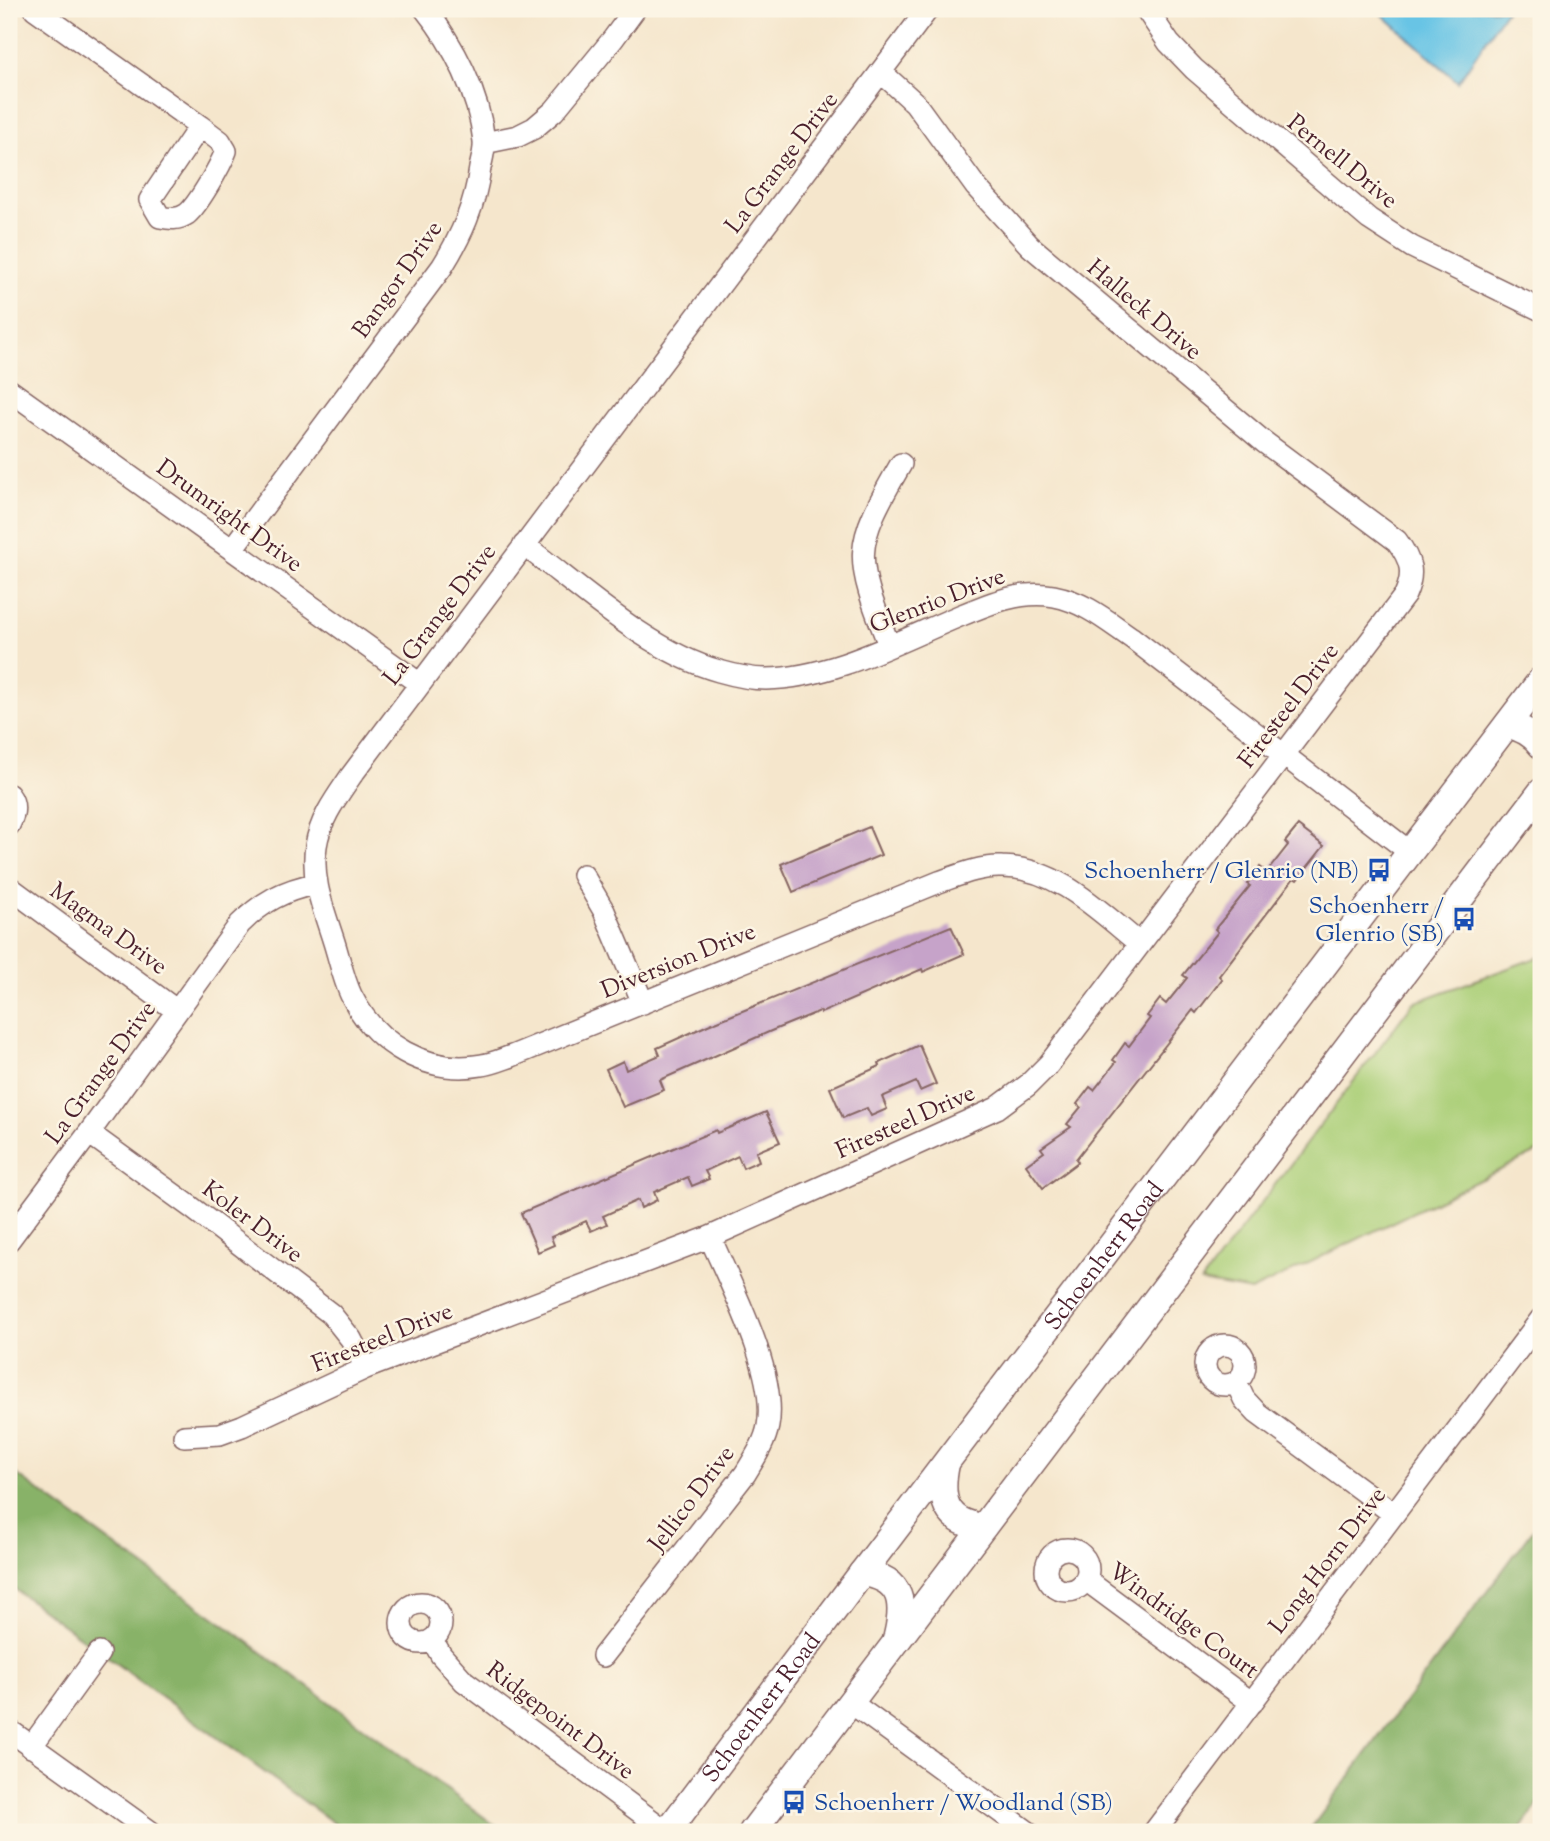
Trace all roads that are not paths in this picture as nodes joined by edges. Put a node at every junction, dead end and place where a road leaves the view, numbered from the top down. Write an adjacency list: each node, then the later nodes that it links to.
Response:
1 (36, 9): 7 (street)
2 (425, 9): 8 (street, Bangor Drive)
3 (635, 9): 8 (street)
4 (928, 9): 6 (street, La Grange Drive)
5 (1146, 9): 9 (street, Pernell Drive)
6 (881, 72): 12 (street, La Grange Drive); 14 (street, Halleck Drive)
7 (200, 126)
8 (484, 143): 13 (street, Bangor Drive)
9 (1541, 310)
10 (9, 390): 13 (street, Drumright Drive)
11 (901, 464): 15 (street)
12 (524, 545): 15 (street, Glenrio Drive); 17 (street, La Grange Drive)
13 (232, 549): 17 (street, Drumright Drive)
14 (1407, 554): 20 (street, Firesteel Drive)
15 (889, 645): 20 (street, Glenrio Drive)
16 (1541, 680): 18 (main road, Schoenherr Road)
17 (420, 684): 26 (street, La Grange Drive)
18 (1508, 724): 19 (main road); 24 (main road, Schoenherr Road)
19 (1541, 744)
20 (1284, 755): 24 (street, Glenrio Drive); 28 (street, Firesteel Drive)
21 (1541, 792): 40 (main road)
22 (11, 798): 23 (street)
23 (9, 825)
24 (1411, 853): 38 (main road, Schoenherr Road)
25 (583, 875): 29 (street)
26 (315, 884): 29 (street, Diversion Drive); 30 (street, La Grange Drive)
27 (9, 887): 30 (street, Magma Drive)
28 (1140, 944): 29 (street, Diversion Drive); 32 (street, Firesteel Drive)
29 (643, 1003)
30 (177, 1012): 31 (street, La Grange Drive)
31 (89, 1133): 33 (street, La Grange Drive); 35 (street, Koler Drive)
32 (710, 1237): 35 (street, Firesteel Drive); 46 (street, Jellico Drive)
33 (9, 1240)
34 (1541, 1319): 39 (street, Long Horn Drive)
35 (366, 1368): 37 (street, Firesteel Drive)
36 (1236, 1382): 39 (street)
37 (184, 1436)
38 (947, 1462): 40 (main road); 41 (main road, Schoenherr Road)
39 (1394, 1514): 48 (street, Long Horn Drive)
40 (983, 1527): 44 (main road)
41 (862, 1573): 44 (main road); 52 (main road, Schoenherr Road)
42 (1086, 1580): 48 (street, Windridge Court)
43 (433, 1641): 52 (street, Ridgepoint Drive)
44 (896, 1642): 47 (main road)
45 (99, 1653): 50 (street)
46 (603, 1656)
47 (850, 1702): 53 (main road); 54 (street)
48 (1252, 1703): 55 (street, Long Horn Drive)
49 (9, 1730): 50 (street)
50 (32, 1747): 51 (street)
51 (151, 1832)
52 (667, 1832)
53 (752, 1832)
54 (1028, 1832)
55 (1154, 1832)

